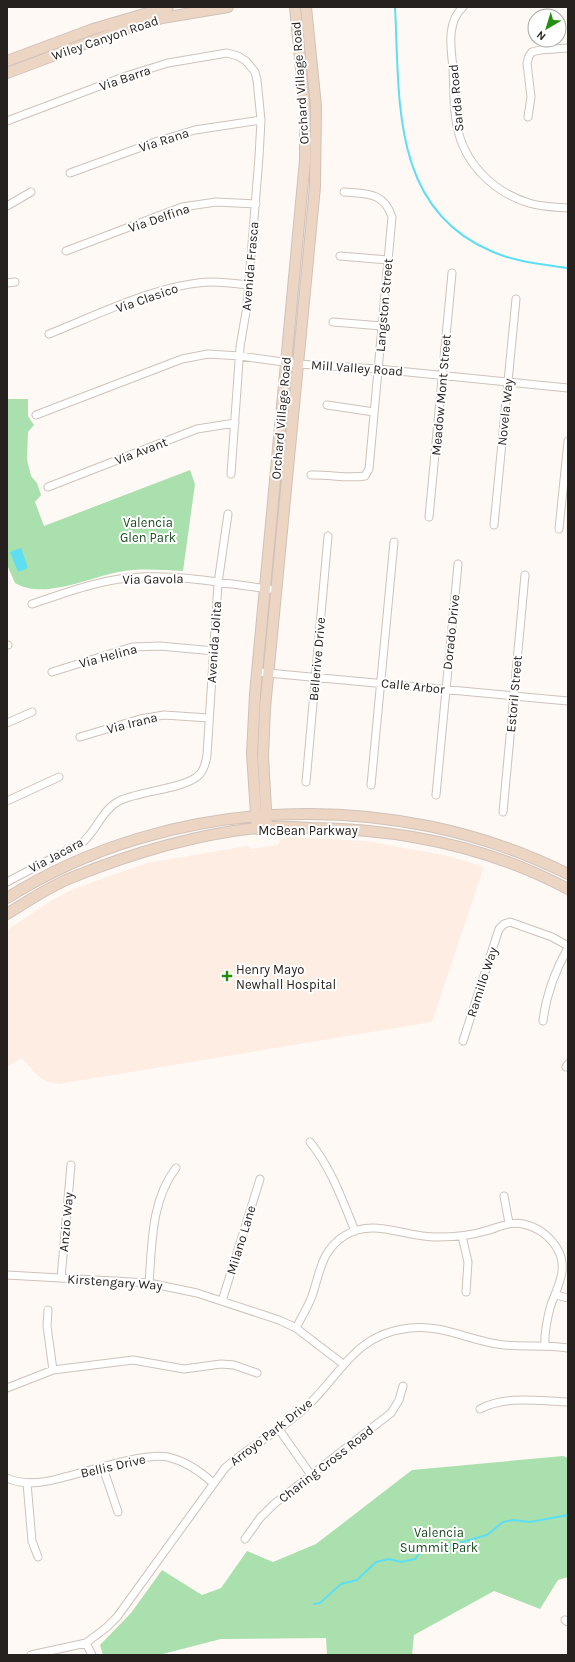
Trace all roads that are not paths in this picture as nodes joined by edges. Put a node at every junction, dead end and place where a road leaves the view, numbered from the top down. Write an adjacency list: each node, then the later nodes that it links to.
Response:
1 (168, 7): 7 (main road, Wiley Canyon Road)
2 (228, 7): 9 (main road, Wiley Canyon Road)
3 (295, 7): 29 (main road, Orchard Village Road)
4 (306, 7): 30 (main road, Orchard Village Road)
5 (462, 7): 18 (street, Sarda Road)
6 (568, 48): 10 (street)
7 (7, 61)
8 (246, 61): 11 (street, Avenida Frasca); 12 (street, Via Barra)
9 (7, 72)
10 (528, 117)
11 (261, 120): 13 (street, Via Rana); 16 (street, Avenida Frasca)
12 (7, 121)
13 (70, 173)
14 (31, 192): 17 (street)
15 (344, 192): 21 (street, Langston Street)
16 (256, 204): 19 (street, Via Delfina); 23 (street, Avenida Frasca)
17 (7, 206)
18 (568, 208)
19 (66, 251)
20 (340, 256): 21 (street)
21 (388, 260): 26 (street, Langston Street)
22 (452, 273): 32 (street, Meadow Mont Street)
23 (249, 285): 27 (street, Via Clasico); 28 (street, Avenida Frasca)
24 (516, 299): 33 (street, Novela Way)
25 (333, 322): 26 (street)
26 (382, 326): 31 (street, Langston Street)
27 (49, 334)
28 (240, 356): 29 (street, Mill Valley Road); 37 (street, Mill Valley Road); 38 (street, Avenida Frasca)
29 (285, 362): 30 (street, Mill Valley Road); 52 (main road, Orchard Village Road)
30 (298, 364): 31 (street, Mill Valley Road); 53 (main road, Orchard Village Road)
31 (378, 369): 32 (street, Mill Valley Road); 36 (street, Langston Street)
32 (443, 376): 33 (street, Mill Valley Road); 44 (street, Meadow Mont Street)
33 (508, 381): 34 (street, Mill Valley Road); 45 (street, Novela Way)
34 (568, 388)
35 (327, 405): 36 (street)
36 (374, 412): 41 (street, Langston Street)
37 (36, 415)
38 (235, 422): 40 (street, Avenida Frasca); 42 (street, Via Avant)
39 (568, 441): 46 (street)
40 (231, 474)
41 (311, 475)
42 (48, 487)
43 (228, 514): 51 (street, Avenida Jolita)
44 (429, 517)
45 (494, 525)
46 (559, 529)
47 (328, 536): 59 (street, Bellerive Drive)
48 (394, 542): 60 (street)
49 (458, 564): 61 (street, Dorado Drive)
50 (525, 576): 62 (street, Estoril Street)
51 (218, 583): 52 (street, Via Gavola); 54 (street, Via Gavola); 55 (street, Avenida Jolita)
52 (265, 588): 53 (street, Via Gavola); 57 (main road, Orchard Village Road)
53 (276, 590): 58 (main road, Orchard Village Road)
54 (32, 604)
55 (214, 651): 56 (street, Via Helina); 65 (street, Avenida Jolita)
56 (52, 672)
57 (257, 672): 58 (street, Calle Arbor); 76 (main road, Orchard Village Road)
58 (269, 673): 59 (street, Calle Arbor); 75 (main road, Orchard Village Road)
59 (316, 677): 60 (street, Calle Arbor); 70 (street, Bellerive Drive)
60 (381, 683): 61 (street, Calle Arbor); 71 (street)
61 (446, 690): 62 (street, Calle Arbor); 72 (street, Dorado Drive)
62 (514, 696): 63 (street, Calle Arbor); 74 (street, Estoril Street)
63 (568, 701)
64 (32, 712): 66 (street)
65 (209, 718): 67 (street, Via Irana); 68 (street, Avenida Jolita)
66 (7, 723)
67 (80, 737)
68 (202, 770): 81 (street, Via Jacara)
69 (59, 777): 73 (street)
70 (306, 782)
71 (371, 785)
72 (436, 795)
73 (7, 801)
74 (503, 812)
75 (267, 815): 76 (main road, McBean Parkway); 77 (main road, Orchard Village Road); 78 (main road, McBean Parkway)
76 (256, 816): 77 (main road, Orchard Village Road); 83 (main road, McBean Parkway)
77 (262, 828): 79 (main road, McBean Parkway); 84 (main road, McBean Parkway)
78 (461, 834): 79 (main road); 80 (main road, McBean Parkway)
79 (441, 841): 82 (main road, McBean Parkway)
80 (568, 874)
81 (7, 882)
82 (568, 889)
83 (7, 898)
84 (7, 914)
85 (568, 947): 86 (street); 87 (street, Ramillo Way)
86 (543, 1021)
87 (463, 1041)
88 (310, 1142): 94 (street)
89 (71, 1165): 97 (street, Anzio Way)
90 (176, 1168): 98 (street)
91 (260, 1179): 102 (street, Milano Lane)
92 (504, 1196): 93 (street)
93 (509, 1223): 95 (street); 100 (street)
94 (355, 1231): 95 (street); 104 (street)
95 (462, 1236): 99 (street)
96 (7, 1275): 97 (street, Kirstengary Way)
97 (61, 1278): 98 (street, Kirstengary Way)
98 (150, 1283): 102 (street, Kirstengary Way)
99 (466, 1292)
100 (556, 1295): 101 (street); 105 (street)
101 (568, 1298)
102 (222, 1302): 104 (street, Kirstengary Way)
103 (48, 1310): 108 (street)
104 (296, 1328): 107 (street, Kirstengary Way)
105 (545, 1346): 106 (street, Arroyo Park Drive); 107 (street, Arroyo Park Drive)
106 (568, 1348)
107 (343, 1364): 114 (street, Arroyo Park Drive)
108 (53, 1370): 109 (street); 111 (street)
109 (257, 1373)
110 (402, 1386): 116 (street, Charing Cross Road)
111 (7, 1388)
112 (568, 1402): 113 (street)
113 (480, 1409)
114 (278, 1428): 116 (street); 119 (street, Arroyo Park Drive)
115 (103, 1468): 118 (street, Bellis Drive); 119 (street, Bellis Drive); 120 (street)
116 (311, 1475): 121 (street, Charing Cross Road)
117 (7, 1478): 118 (street, Bellis Drive)
118 (27, 1483): 122 (street)
119 (213, 1483): 123 (street, Arroyo Park Drive)
120 (118, 1512)
121 (245, 1539)
122 (38, 1557)
123 (86, 1643): 124 (street, Arroyo Park Drive); 125 (street)
124 (31, 1655)
125 (92, 1655)

